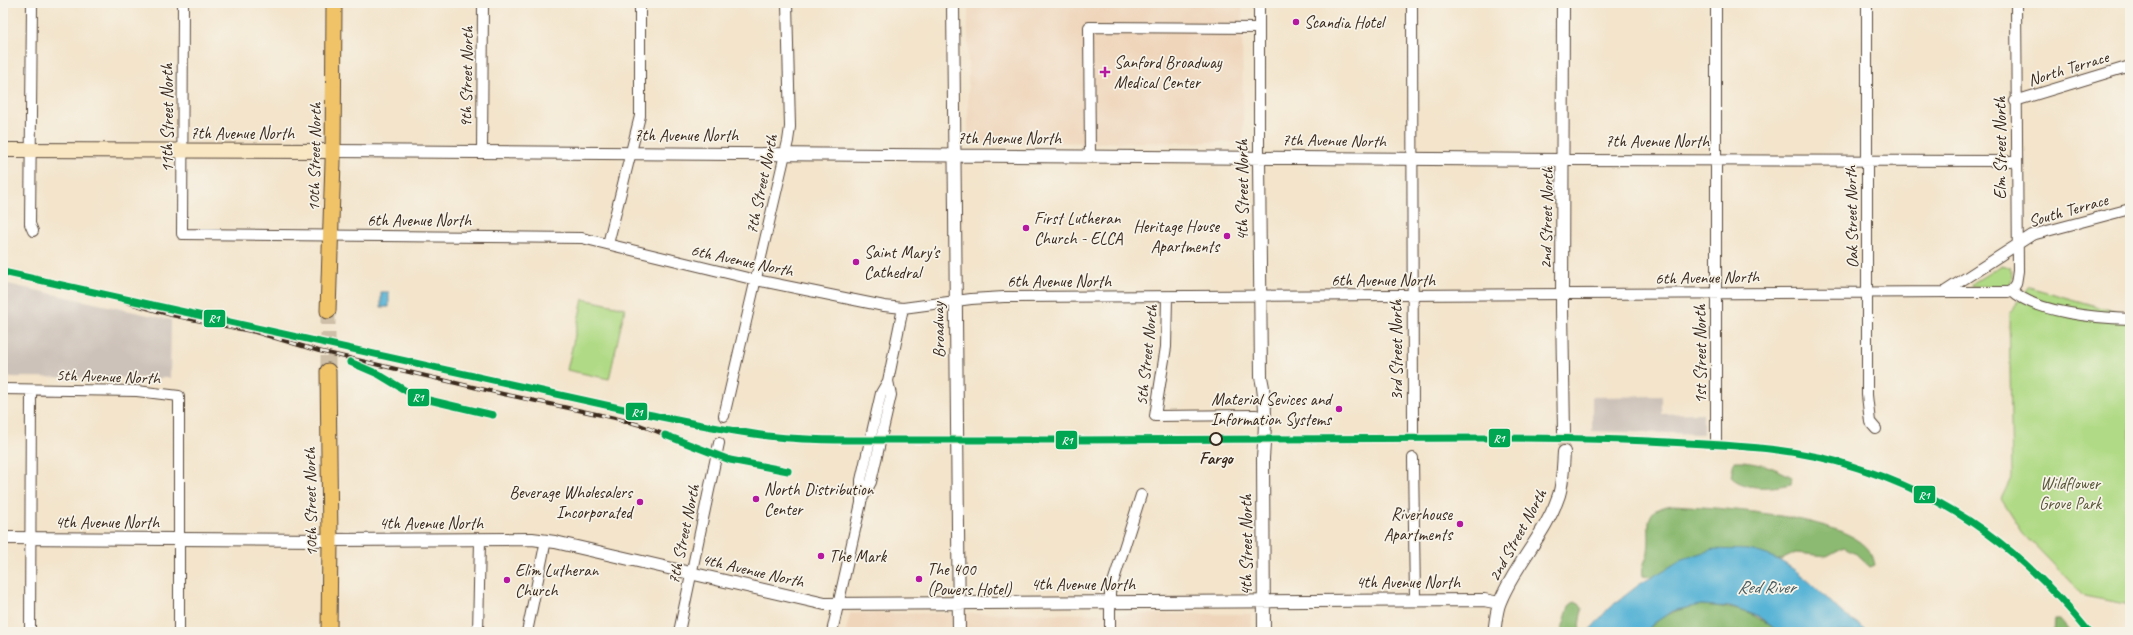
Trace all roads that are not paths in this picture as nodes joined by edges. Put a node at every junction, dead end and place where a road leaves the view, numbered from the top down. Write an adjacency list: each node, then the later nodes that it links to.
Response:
1 (32, 3): 18 (street)
2 (183, 3): 19 (street, 11th Street North)
3 (334, 3): 20 (main road, 10th Street North)
4 (483, 3): 21 (street, 9th Street North)
5 (640, 3): 23 (street)
6 (787, 3): 22 (street, 7th Street North)
7 (953, 3): 24 (street, Broadway)
8 (1259, 3): 14 (street, 4th Street North)
9 (1412, 3): 27 (street, 3rd Street North)
10 (1563, 3): 29 (street, 2nd Street North)
11 (1716, 3): 28 (street, 1st Street North)
12 (1867, 3): 30 (street, Oak Street North)
13 (2016, 4): 16 (street, Elm Street North)
14 (1259, 28): 25 (street); 26 (street, 4th Street North)
15 (2130, 66): 16 (street, North Terrace)
16 (2015, 101): 31 (street, Elm Street North)
17 (3, 150): 18 (main road, 7th Avenue North)
18 (32, 150): 19 (main road, 7th Avenue North); 33 (street)
19 (183, 151): 20 (main road, 7th Avenue North); 34 (street, 11th Street North)
20 (333, 151): 21 (street, 7th Avenue North); 35 (main road, 10th Street North)
21 (482, 152): 23 (street, 7th Avenue North)
22 (785, 153): 23 (street, 7th Avenue North); 24 (street, 7th Avenue North); 38 (street, 7th Street North)
23 (631, 154): 36 (street)
24 (955, 156): 25 (street, 7th Avenue North); 47 (street, Broadway)
25 (1090, 156): 26 (street, 7th Avenue North)
26 (1259, 157): 27 (street, 7th Avenue North); 46 (street, 4th Street North)
27 (1412, 158): 29 (street, 7th Avenue North); 44 (street, 3rd Street North)
28 (1716, 159): 29 (street, 7th Avenue North); 30 (street, 7th Avenue North); 42 (street, 1st Street North)
29 (1563, 160): 43 (street, 2nd Street North)
30 (1867, 160): 31 (street, 7th Avenue North); 40 (street, Oak Street North)
31 (2016, 161): 37 (street, Elm Street North)
32 (2130, 209): 37 (street, South Terrace)
33 (33, 231)
34 (182, 234): 35 (street, 6th Avenue North)
35 (331, 235): 36 (street, 6th Avenue North); 49 (main road, 10th Street North)
36 (608, 244): 38 (street, 6th Avenue North)
37 (2017, 245): 39 (street, Elm Street North); 41 (street)
38 (756, 280): 48 (street, 6th Avenue North); 56 (street, 7th Street North)
39 (2012, 290): 41 (street, 6th Avenue North); 50 (street)
40 (1868, 292): 41 (street, 6th Avenue North); 42 (street, 6th Avenue North); 57 (street, Oak Street North)
41 (1944, 292)
42 (1716, 293): 43 (street, 6th Avenue North); 60 (street, 1st Street North)
43 (1562, 294): 44 (street, 6th Avenue North); 58 (street, 2nd Street North)
44 (1412, 296): 46 (street, 6th Avenue North); 59 (street, 3rd Street North)
45 (1168, 297): 46 (street, 6th Avenue North); 47 (street, 6th Avenue North); 55 (street, 5th Street North)
46 (1260, 297): 52 (street, 4th Street North)
47 (955, 301): 48 (street, 6th Avenue North); 75 (street, Broadway)
48 (903, 308): 78 (street)
49 (328, 311)
50 (2130, 319)
51 (328, 371): 69 (main road, 10th Street North)
52 (1261, 378): 55 (street, 4th Street North); 63 (street, 4th Street North)
53 (3, 389): 54 (street, 5th Avenue North)
54 (31, 390): 67 (street); 68 (street, 5th Avenue North)
55 (1256, 415): 63 (street, 4th Street North)
56 (724, 416)
57 (1876, 429)
58 (1564, 433)
59 (1413, 434)
60 (1716, 441)
61 (719, 443): 72 (street, 7th Street North)
62 (1564, 452): 77 (street, 2nd Street North)
63 (1262, 458): 74 (street, 4th Street North)
64 (1413, 458): 73 (street)
65 (1142, 495): 76 (street)
66 (3, 538): 67 (street, 4th Avenue North)
67 (31, 538): 68 (street, 4th Avenue North); 79 (street)
68 (180, 539): 69 (street, 4th Avenue North); 80 (street)
69 (330, 540): 70 (street, 4th Avenue North); 81 (main road, 10th Street North)
70 (480, 540): 71 (street, 4th Avenue North); 82 (street)
71 (546, 540): 72 (street, 4th Avenue North); 83 (street)
72 (690, 574): 78 (street, 4th Avenue North); 84 (street, 7th Street North)
73 (1415, 599): 74 (street, 4th Avenue North); 77 (street, 4th Avenue North)
74 (1264, 600): 76 (street, 4th Avenue North); 88 (street, 4th Street North)
75 (959, 601): 76 (street, 4th Avenue North); 78 (street, 4th Avenue North); 86 (street, Broadway)
76 (1110, 601): 87 (street)
77 (1499, 603): 89 (street, 2nd Street North)
78 (839, 604): 85 (street)
79 (30, 632)
80 (179, 632)
81 (330, 632)
82 (478, 632)
83 (527, 632)
84 (679, 632)
85 (832, 632)
86 (959, 632)
87 (1110, 632)
88 (1264, 632)
89 (1494, 632)

